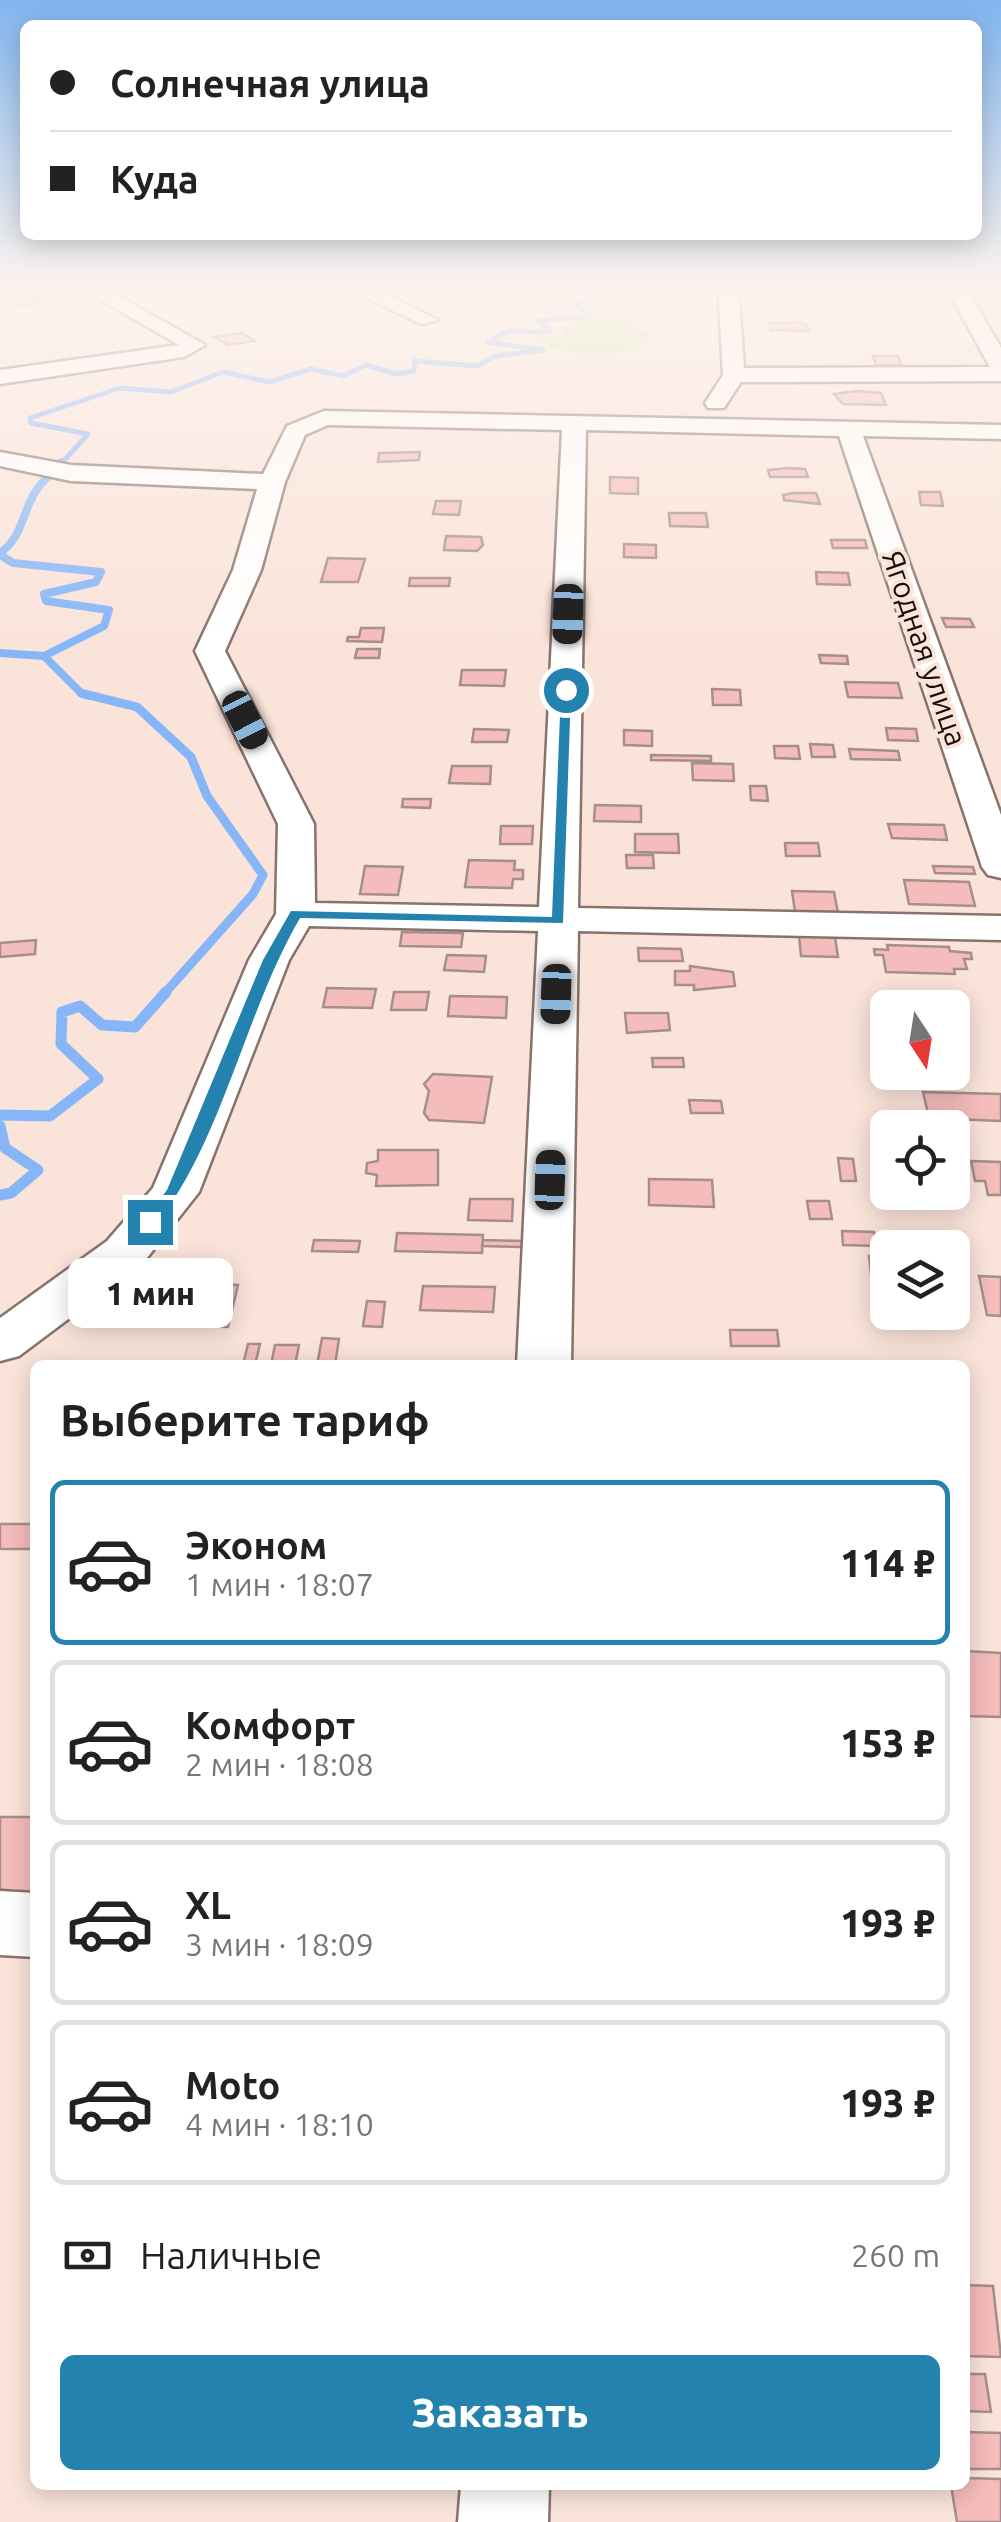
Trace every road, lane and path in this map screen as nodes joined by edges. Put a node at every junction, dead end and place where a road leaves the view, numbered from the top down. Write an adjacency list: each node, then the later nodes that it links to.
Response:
1 (717, 403): 3 (street)
2 (574, 422): 3 (street); 7 (street); 10 (street)
3 (703, 425): 4 (street)
4 (848, 428): 5 (street); 8 (street, Ягодная улица)
5 (1001, 432)
6 (0, 459): 7 (street)
7 (272, 482): 9 (street)
8 (1001, 867)
9 (296, 914): 10 (street); 12 (street)
10 (558, 920): 11 (street); 13 (street)
11 (1001, 928)
12 (0, 1344)
13 (544, 1360)
14 (0, 1923): 15 (street)
15 (30, 1924)
16 (505, 2490): 17 (street)
17 (504, 2522)

